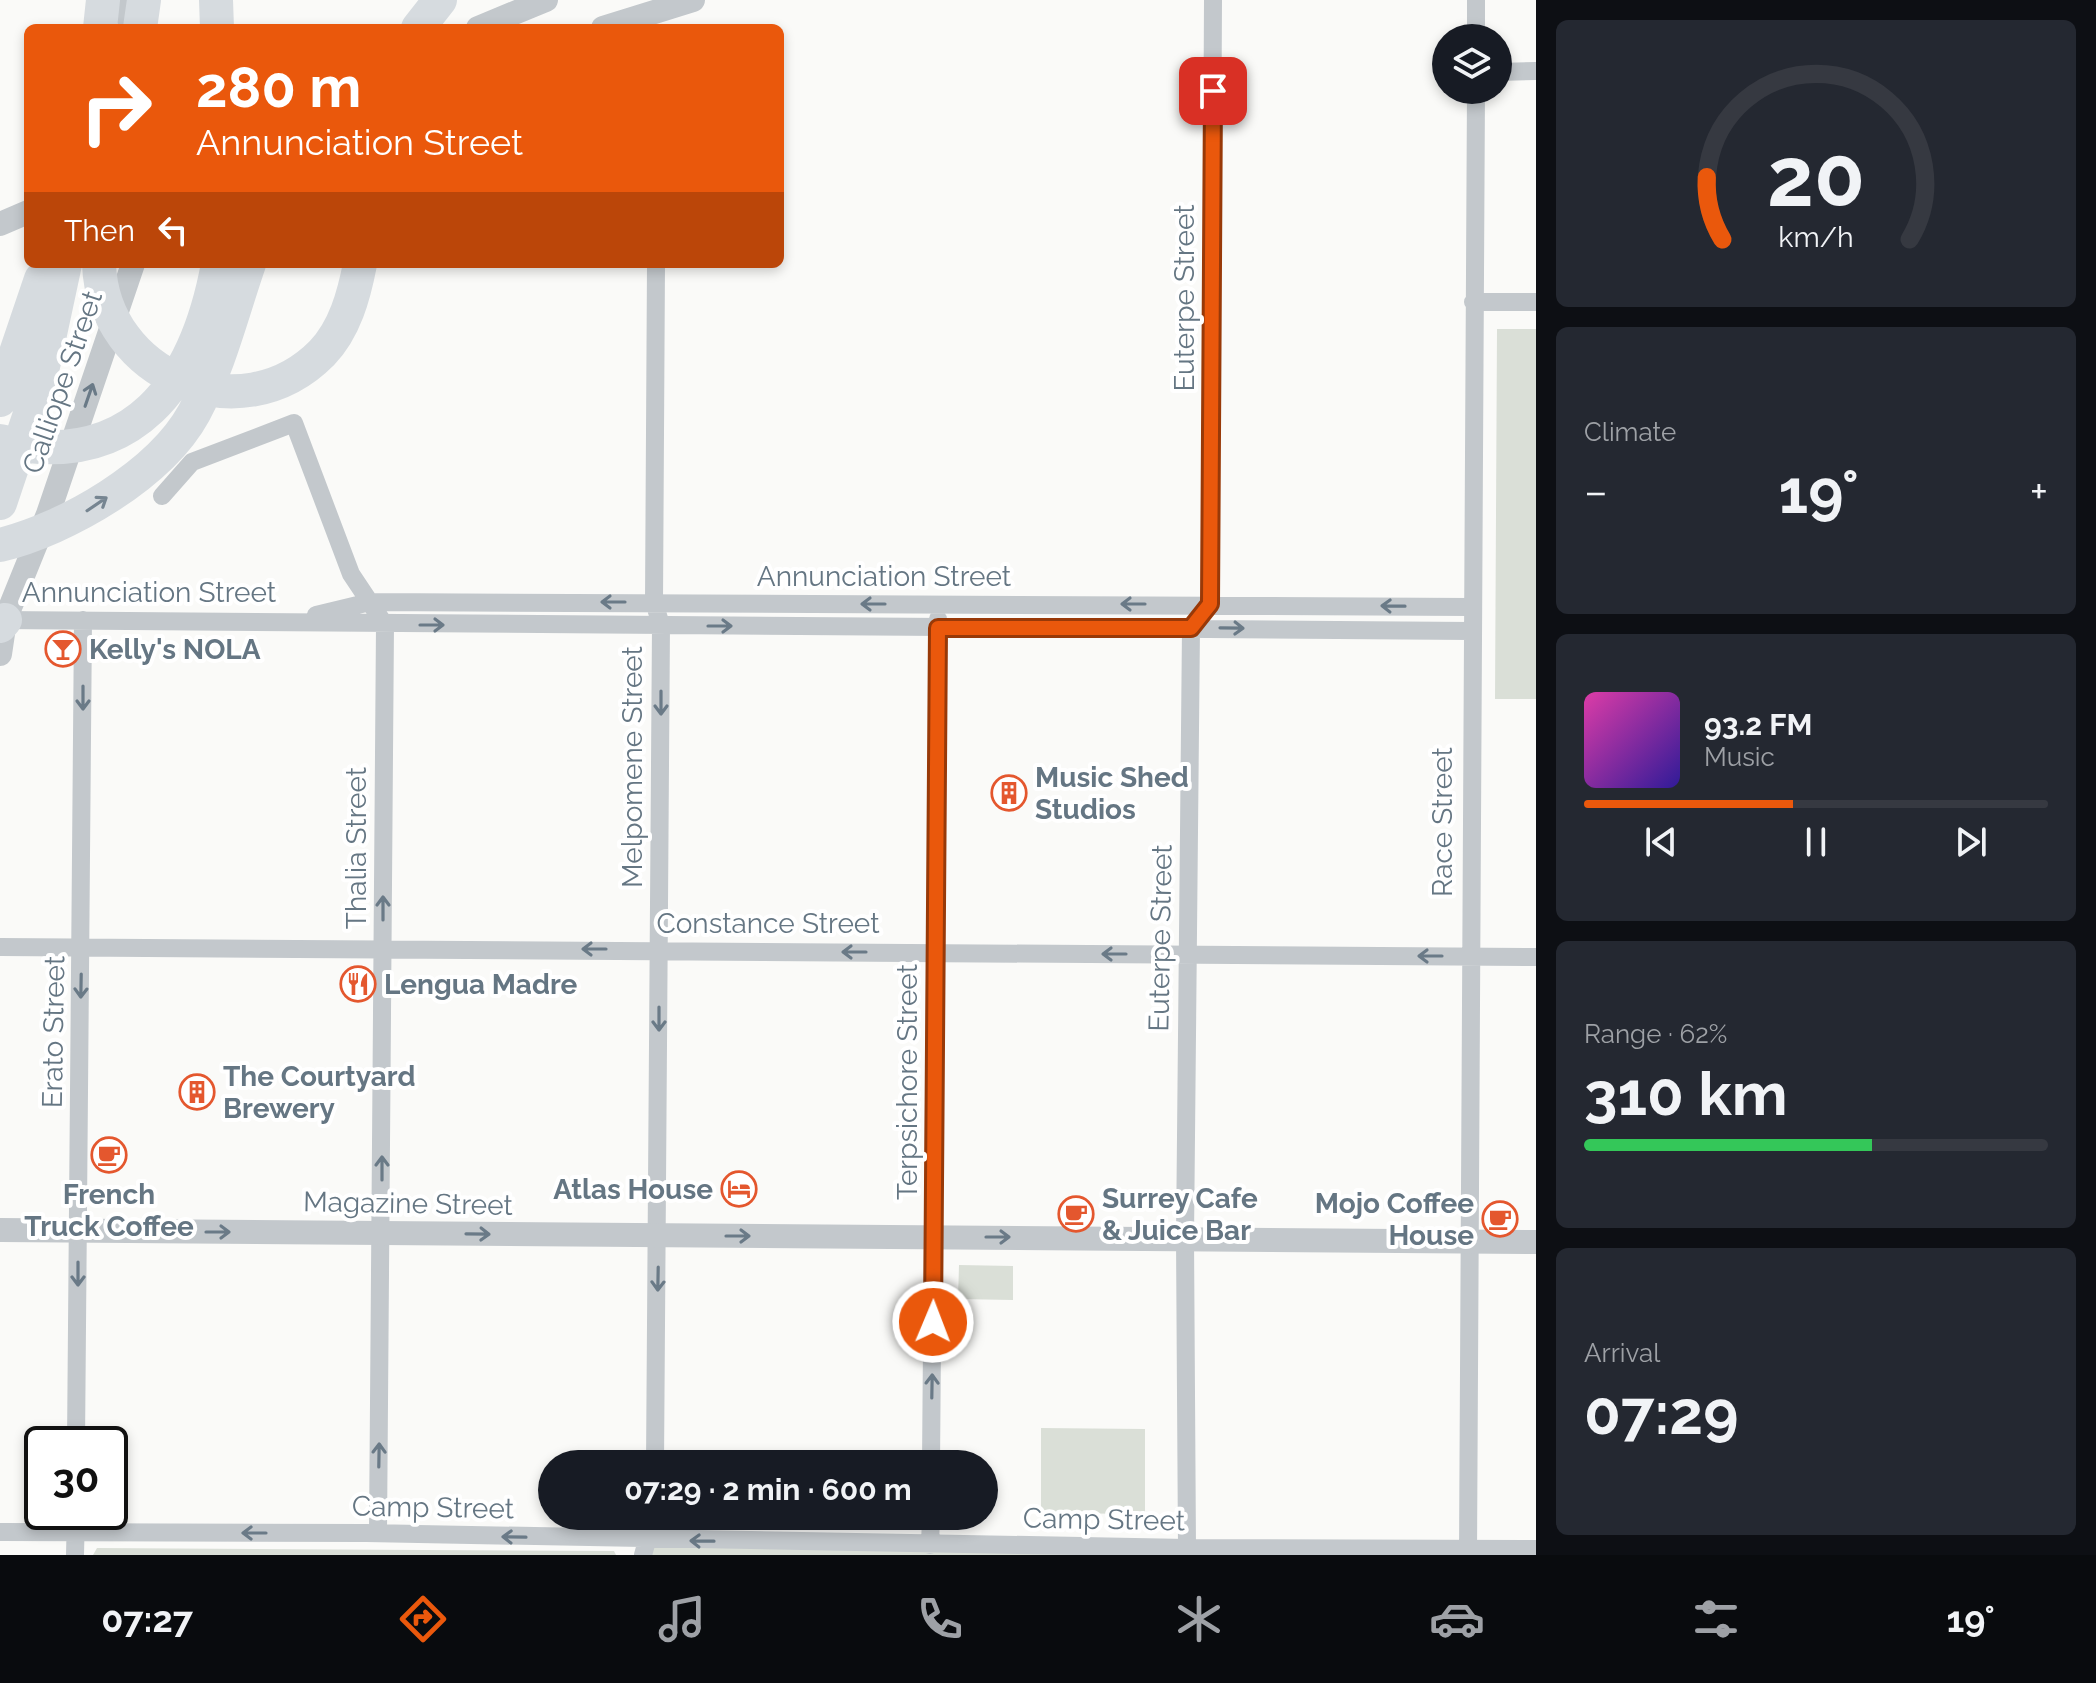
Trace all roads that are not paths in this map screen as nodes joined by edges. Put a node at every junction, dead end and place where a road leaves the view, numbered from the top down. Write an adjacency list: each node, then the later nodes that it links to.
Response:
1 (103, 0): 11 (highway)
2 (121, 0): 12 (street)
3 (144, 0): 13 (highway)
4 (216, 0): 14 (highway)
5 (440, 0): 15 (highway)
6 (546, 0): 16 (street)
7 (693, 0): 10 (street)
8 (1213, 0): 44 (street, Euterpe Street)
9 (1476, 0): 18 (street)
10 (656, 21): 17 (street)
11 (100, 24)
12 (130, 24)
13 (141, 24)
14 (217, 24)
15 (421, 24)
16 (488, 24)
17 (633, 24)
18 (1476, 24)
19 (1536, 71): 20 (street)
20 (1512, 72)
21 (1476, 104): 33 (street, Race Street)
22 (24, 214): 23 (street)
23 (0, 224)
24 (44, 268): 36 (highway)
25 (64, 268): 39 (highway)
26 (100, 268): 31 (highway)
27 (132, 268): 48 (street, Calliope Street, one-way to 27)
28 (217, 268): 37 (highway)
29 (231, 268): 35 (highway)
30 (248, 268): 35 (highway)
31 (359, 268)
32 (656, 268): 42 (street, Melpomene Street)
33 (1473, 302): 34 (street); 45 (street, Race Street)
34 (1536, 302)
35 (230, 318): 40 (highway, one-way to 35)
36 (0, 400)
37 (0, 441)
38 (162, 496): 41 (street)
39 (0, 503)
40 (0, 545)
41 (370, 602): 42 (street, Annunciation Street, one-way to 41); 46 (street, Annunciation Street); 49 (street)
42 (654, 602): 43 (street, Annunciation Street, one-way to 42); 50 (street, Melpomene Street)
43 (938, 604): 44 (street, Annunciation Street, one-way to 43); 51 (street, Terpsichore Street)
44 (1210, 604): 45 (street, Annunciation Street, one-way to 44); 52 (street)
45 (1471, 607): 53 (street, Race Street)
46 (299, 619): 47 (street, Annunciation Street); 49 (street, Annunciation Street)
47 (83, 620): 48 (street, Annunciation Street); 57 (street, Erato Street, one-way to 57)
48 (2, 622): 54 (street, Calliope Street)
49 (385, 625): 50 (street, Annunciation Street, one-way to 50); 56 (street, Thalia Street, one-way to 49)
50 (661, 625): 51 (street, Annunciation Street, one-way to 51); 58 (street, Melpomene Street, one-way to 58)
51 (938, 628): 52 (street, Annunciation Street); 59 (street, Terpsichore Street)
52 (1191, 628): 53 (street, Annunciation Street, one-way to 53); 60 (street, Euterpe Street)
53 (1471, 631): 61 (street, Race Street)
54 (0, 654)
55 (0, 947): 57 (street, Constance Street)
56 (383, 948): 57 (street, Constance Street); 58 (street, Constance Street, one-way to 56); 65 (street, Thalia Street, one-way to 56)
57 (82, 949): 64 (street, Erato Street, one-way to 64)
58 (660, 950): 59 (street, Constance Street, one-way to 58); 66 (street, Melpomene Street, one-way to 66)
59 (936, 952): 60 (street, Constance Street, one-way to 59); 67 (street, Terpsichore Street)
60 (1188, 954): 61 (street, Constance Street, one-way to 60); 68 (street, Euterpe Street)
61 (1470, 957): 62 (street, Constance Street); 69 (street, Race Street)
62 (1536, 957)
63 (0, 1230): 64 (street, Magazine Street)
64 (78, 1231): 65 (street, Magazine Street, one-way to 65); 71 (street, Erato Street, one-way to 71)
65 (382, 1233): 66 (street, Magazine Street, one-way to 66); 77 (street, Thalia Street, one-way to 65)
66 (658, 1235): 67 (street, Magazine Street, one-way to 67); 72 (street, Melpomene Street, one-way to 72)
67 (934, 1236): 68 (street, Magazine Street, one-way to 68); 73 (street, Terpsichore Street, one-way to 67)
68 (1185, 1238): 69 (street, Magazine Street); 81 (street, Euterpe Street)
69 (1468, 1241): 70 (street, Magazine Street); 83 (street, Race Street)
70 (1536, 1242)
71 (76, 1426)
72 (655, 1450)
73 (931, 1450)
74 (931, 1530): 78 (street)
75 (76, 1531): 76 (street, Camp Street); 77 (street, Camp Street, one-way to 75); 84 (street)
76 (0, 1532)
77 (378, 1533): 79 (street, Camp Street, one-way to 77)
78 (930, 1545): 80 (street, Camp Street, one-way to 80); 81 (street, Camp Street)
79 (625, 1547): 80 (street, Camp Street)
80 (646, 1547)
81 (1187, 1548): 83 (street, Camp Street)
82 (1536, 1549): 83 (street, Camp Street)
83 (1468, 1552)
84 (75, 1555)

